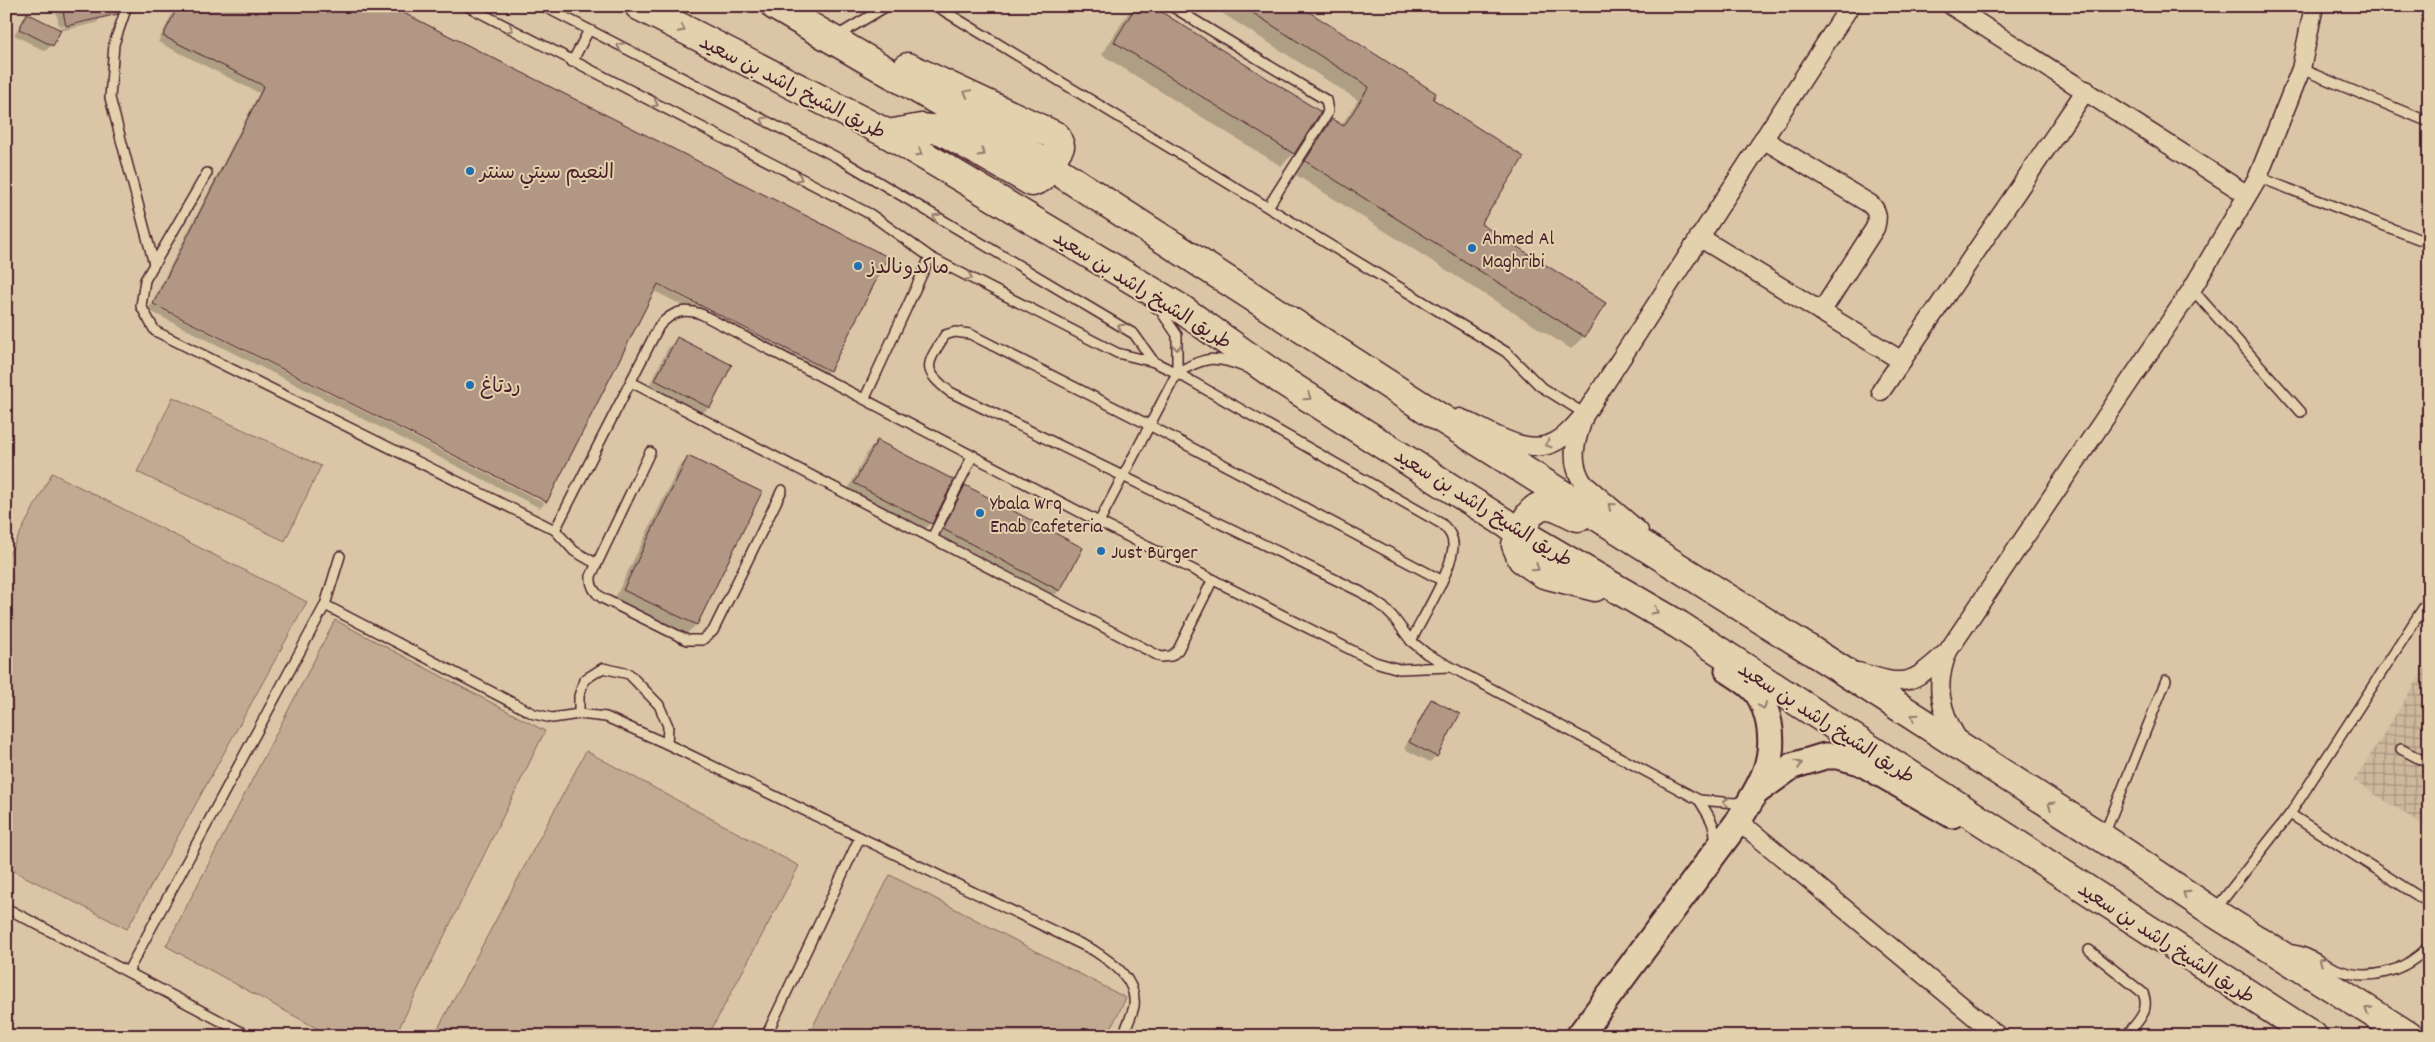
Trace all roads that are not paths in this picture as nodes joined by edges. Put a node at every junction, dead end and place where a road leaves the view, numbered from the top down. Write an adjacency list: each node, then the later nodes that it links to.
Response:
1 (127, 6): 30 (lane)
2 (467, 6): 15 (lane, one-way to 15)
3 (543, 6): 13 (lane)
4 (639, 6): 19 (main road, طريق الشيخ راشد بن سعيد, one-way to 19)
5 (775, 6): 14 (main road)
6 (795, 6): 14 (street)
7 (887, 6): 14 (lane)
8 (936, 6): 25 (lane)
9 (1171, 6): 25 (lane)
10 (1850, 6): 20 (street)
11 (1952, 6): 17 (street)
12 (2314, 6): 16 (street)
13 (589, 30): 15 (lane); 34 (lane, one-way to 13)
14 (831, 39): 21 (main road, one-way to 14)
15 (572, 62): 29 (lane, one-way to 29)
16 (2301, 69): 18 (lane); 23 (street)
17 (2086, 90): 24 (street); 33 (street)
18 (2429, 122)
19 (888, 134): 21 (main road, one-way to 21); 26 (main road, طريق الشيخ راشد بن سعيد, one-way to 26)
20 (1763, 139): 27 (street); 32 (street)
21 (1050, 166): 40 (main road)
22 (207, 172): 30 (lane)
23 (2258, 177): 24 (street); 28 (lane)
24 (2246, 194): 31 (street)
25 (1268, 207): 42 (lane)
26 (1056, 234): 35 (lane, one-way to 35); 36 (main road, طريق الشيخ راشد بن سعيد)
27 (1699, 237): 32 (street); 42 (street)
28 (2429, 243)
29 (930, 257): 34 (lane, one-way to 34); 39 (lane)
30 (154, 264): 49 (lane)
31 (2192, 289): 41 (lane); 61 (street)
32 (1821, 312): 33 (street)
33 (1902, 361): 38 (street)
34 (1154, 362): 35 (lane)
35 (1177, 373): 36 (lane); 43 (lane); 56 (lane)
36 (1283, 381): 50 (main road, طريق الشيخ راشد بن سعيد, one-way to 50)
37 (631, 382): 39 (lane); 49 (lane); 51 (lane)
38 (1881, 391)
39 (865, 398): 45 (lane)
40 (1428, 410): 42 (street, one-way to 40); 52 (main road)
41 (2301, 412)
42 (1585, 414): 52 (street, one-way to 42)
43 (1149, 425): 46 (lane); 46 (lane); 56 (lane)
44 (650, 452): 54 (lane)
45 (973, 455): 48 (lane); 51 (lane)
46 (1123, 475): 48 (lane); 60 (lane)
47 (782, 490): 54 (lane)
48 (1099, 522): 55 (lane)
49 (555, 530): 54 (lane)
50 (1520, 533): 52 (main road); 59 (main road, طريق الشيخ راشد بن سعيد, one-way to 59)
51 (932, 538): 55 (lane)
52 (1656, 554): 62 (main road)
53 (340, 556): 58 (lane)
54 (597, 564)
55 (1213, 579): 63 (lane)
56 (1441, 580): 60 (lane)
57 (2429, 599): 72 (lane)
58 (325, 605): 65 (lane); 85 (lane)
59 (1679, 625): 70 (street, one-way to 70); 73 (main road, طريق الشيخ راشد بن سعيد)
60 (1411, 641): 63 (lane)
61 (1948, 651): 62 (street); 68 (street)
62 (1834, 665): 68 (main road, one-way to 62)
63 (1450, 667): 71 (lane)
64 (2166, 680): 76 (lane)
65 (579, 714): 66 (lane); 66 (lane)
66 (667, 744): 75 (lane)
67 (2401, 748): 69 (lane)
68 (1964, 749): 76 (main road, one-way to 68)
69 (2429, 764)
70 (1755, 795): 71 (lane, one-way to 71); 73 (street, one-way to 73); 74 (street)
71 (1699, 800): 77 (lane)
72 (2290, 814): 78 (lane); 80 (lane)
73 (1982, 822): 84 (main road, طريق الشيخ راشد بن سعيد)
74 (1737, 823): 77 (street); 90 (street)
75 (860, 837): 87 (lane); 88 (lane)
76 (2103, 838): 80 (main road, one-way to 76)
77 (1714, 852): 89 (street)
78 (2429, 902)
79 (6, 908): 85 (lane)
80 (2214, 912): 82 (main road)
81 (2429, 946): 82 (lane, one-way to 82)
82 (2271, 948): 94 (main road, one-way to 82)
83 (2089, 950): 91 (lane)
84 (2203, 965): 92 (street); 93 (main road, طريق الشيخ راشد بن سعيد)
85 (128, 971): 86 (lane)
86 (249, 1036)
87 (766, 1036)
88 (1123, 1036)
89 (1579, 1036)
90 (1998, 1036)
91 (2126, 1036)
92 (2296, 1036)
93 (2313, 1036)
94 (2409, 1036)

